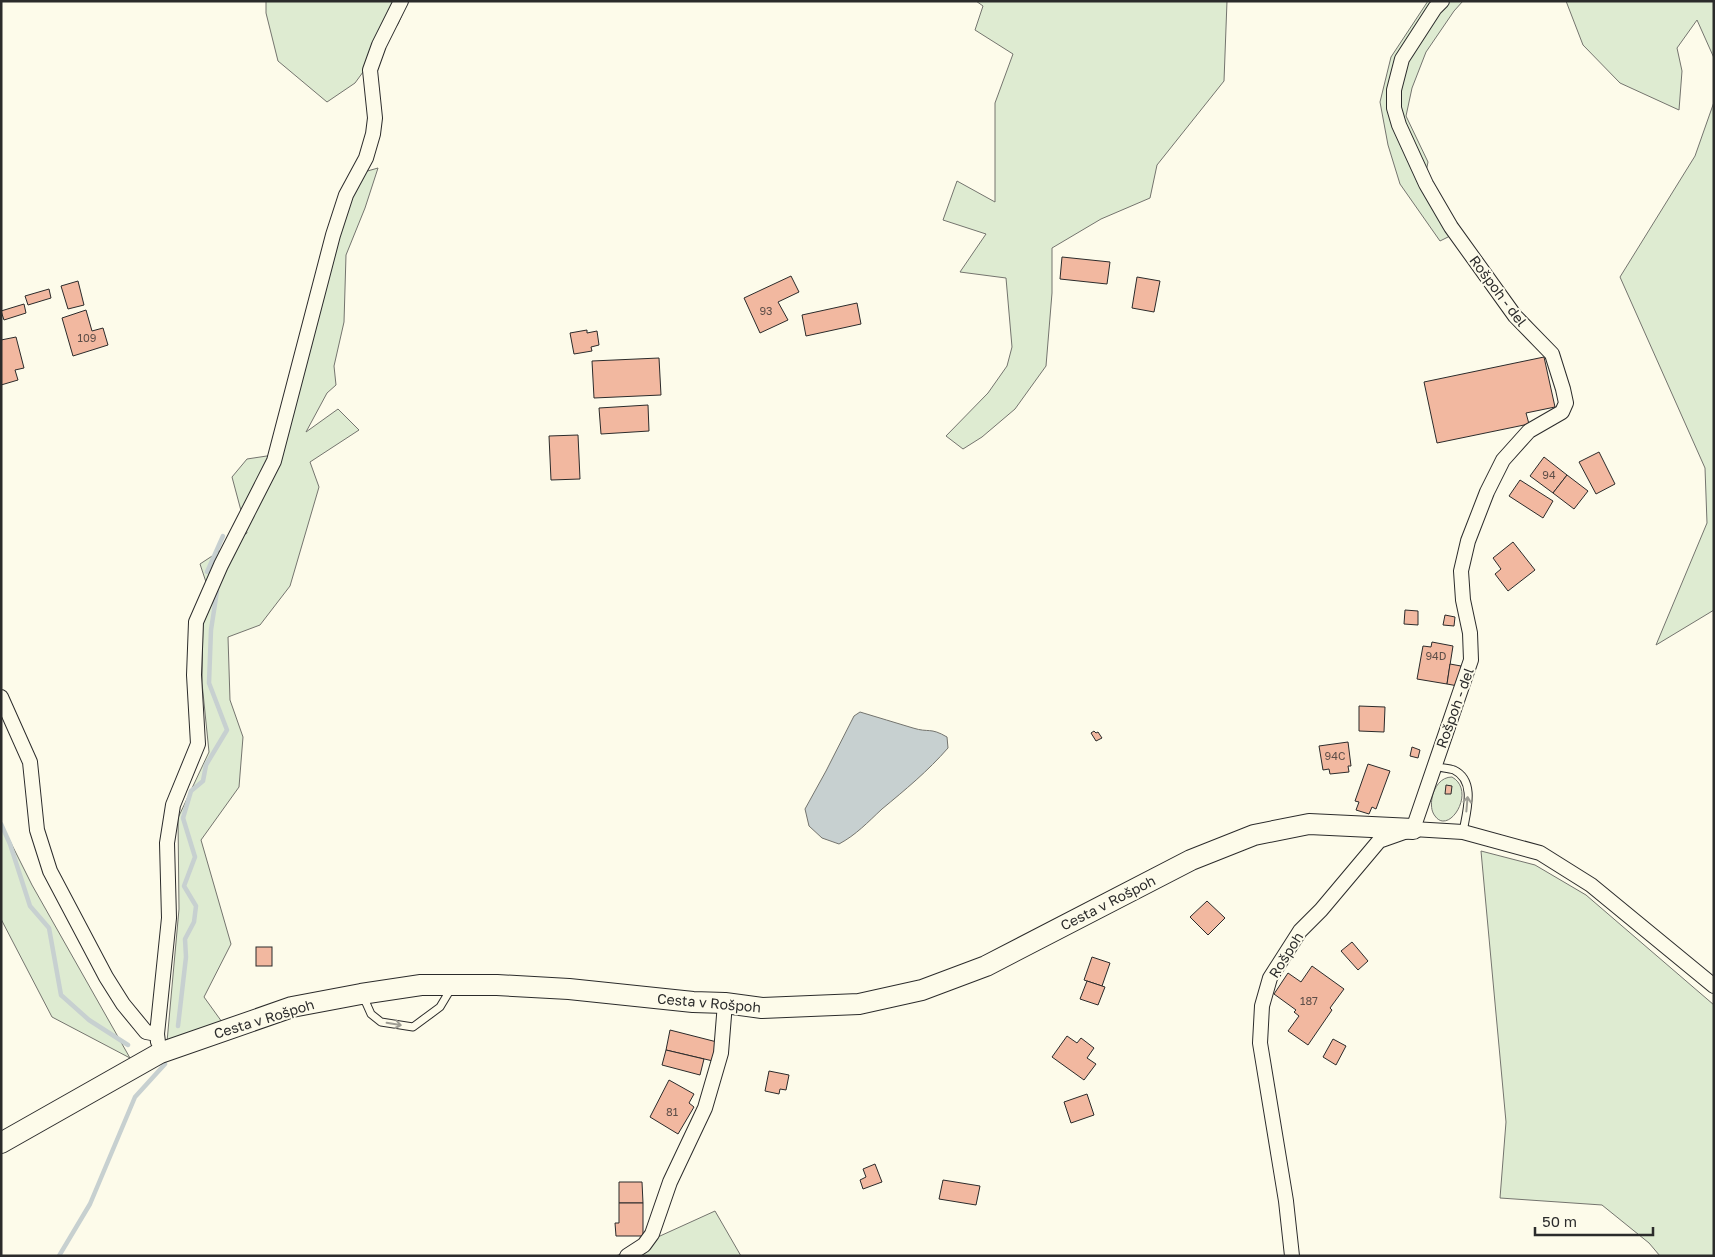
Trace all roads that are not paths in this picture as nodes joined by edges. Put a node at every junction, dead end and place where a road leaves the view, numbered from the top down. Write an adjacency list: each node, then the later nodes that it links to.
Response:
1 (400, 1): 11 (street)
2 (1442, 1): 4 (street, Rošpoh - del)
3 (1, 697): 11 (street)
4 (1434, 766): 5 (street); 6 (lane, one-way to 4)
5 (1413, 829): 6 (street); 10 (street, Cesta v Rošpoh); 14 (street, Rošpoh)
6 (1463, 832): 8 (street)
7 (452, 985): 9 (street, Cesta v Rošpoh); 9 (lane, one-way to 7); 10 (street, Cesta v Rošpoh)
8 (1714, 986)
9 (361, 994): 11 (street, Cesta v Rošpoh)
10 (725, 1003): 13 (street)
11 (158, 1044): 12 (street, Cesta v Rošpoh)
12 (1, 1143)
13 (627, 1256)
14 (1292, 1256)

